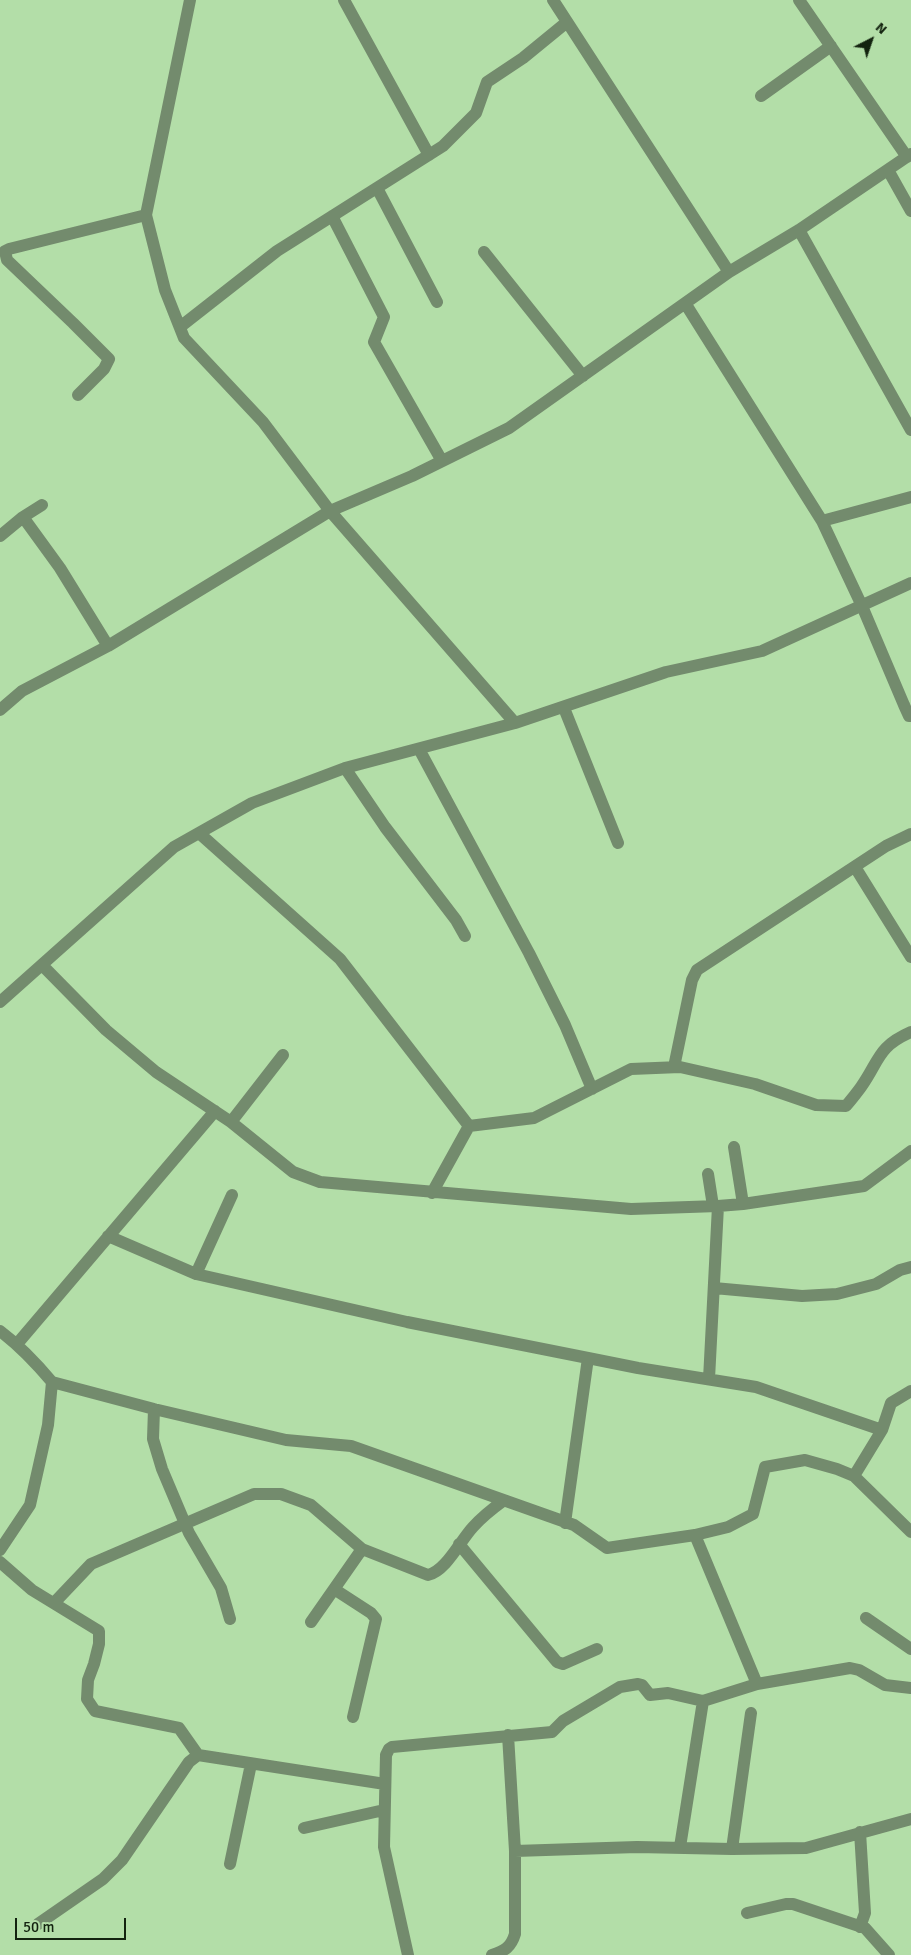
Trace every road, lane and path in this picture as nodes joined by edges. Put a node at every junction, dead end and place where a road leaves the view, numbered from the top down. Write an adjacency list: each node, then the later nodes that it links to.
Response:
1 (190, 0): 13 (street)
2 (344, 0): 8 (street)
3 (799, 0): 6 (street)
4 (558, 2): 5 (street)
5 (567, 22): 8 (street); 17 (street)
6 (831, 46): 7 (street); 9 (street)
7 (761, 96)
8 (429, 155): 11 (street)
9 (909, 155): 10 (street)
10 (888, 170): 12 (street); 15 (street)
11 (377, 188): 14 (street); 18 (street)
12 (911, 211)
13 (146, 215): 20 (street); 22 (street)
14 (332, 216): 20 (street); 24 (street)
15 (798, 230): 17 (street); 23 (street)
16 (484, 252): 21 (street)
17 (729, 272): 19 (street)
18 (436, 302)
19 (685, 303): 21 (street); 29 (street)
20 (180, 327): 27 (street)
21 (583, 376): 24 (street)
22 (78, 395)
23 (911, 430)
24 (442, 461): 27 (street)
25 (911, 498): 29 (street)
26 (42, 505): 28 (street)
27 (330, 511): 33 (street); 37 (street)
28 (23, 518): 30 (street); 33 (street)
29 (822, 521): 32 (street)
30 (0, 536)
31 (911, 583): 32 (street)
32 (862, 606): 34 (street); 36 (street)
33 (108, 646): 35 (street)
34 (564, 708): 37 (street); 42 (street)
35 (0, 710)
36 (911, 716)
37 (515, 723): 38 (street)
38 (419, 749): 39 (street); 51 (street)
39 (345, 768): 40 (street); 44 (street)
40 (199, 834): 46 (street); 54 (street)
41 (911, 834): 43 (street)
42 (618, 843)
43 (855, 867): 45 (street); 50 (street)
44 (466, 936)
45 (911, 957)
46 (42, 965): 47 (street); 52 (street)
47 (0, 1002)
48 (911, 1032): 50 (street)
49 (283, 1055): 53 (street)
50 (674, 1067): 51 (street)
51 (592, 1089): 54 (street)
52 (215, 1111): 53 (street); 62 (street)
53 (231, 1122): 58 (street)
54 (469, 1126): 58 (street)
55 (734, 1147): 60 (street)
56 (911, 1151): 60 (street)
57 (708, 1174): 61 (street)
58 (432, 1193): 61 (street)
59 (232, 1195): 64 (street)
60 (743, 1204): 61 (street)
61 (716, 1206): 65 (street)
62 (108, 1236): 64 (street); 67 (street)
63 (911, 1267): 65 (street)
64 (196, 1274): 68 (street)
65 (714, 1288): 69 (street)
66 (0, 1331): 67 (street)
67 (17, 1344): 70 (street)
68 (588, 1358): 69 (street); 77 (street)
69 (709, 1379): 73 (street)
70 (52, 1382): 72 (street); 82 (street)
71 (911, 1391): 73 (street)
72 (154, 1409): 75 (street); 76 (street)
73 (882, 1430): 74 (street)
74 (854, 1476): 78 (street); 79 (street)
75 (503, 1501): 77 (street); 80 (street)
76 (184, 1523): 81 (street); 85 (street); 87 (street)
77 (565, 1523): 79 (street)
78 (911, 1532)
79 (695, 1535): 91 (street)
80 (459, 1544): 81 (street); 89 (street)
81 (362, 1549): 84 (street)
82 (0, 1550)
83 (0, 1562): 85 (street)
84 (334, 1589): 88 (street); 95 (street)
85 (54, 1604): 97 (street)
86 (866, 1618): 90 (street)
87 (230, 1619)
88 (311, 1622)
89 (597, 1649)
90 (911, 1649)
91 (757, 1684): 92 (street); 93 (street)
92 (911, 1688)
93 (704, 1701): 96 (street); 104 (street)
94 (751, 1713): 105 (street)
95 (353, 1717)
96 (508, 1735): 99 (street); 106 (street)
97 (198, 1755): 98 (street); 109 (street)
98 (251, 1764): 99 (street); 107 (street)
99 (385, 1784): 100 (street)
100 (384, 1810): 102 (street); 111 (street)
101 (911, 1819): 103 (street)
102 (304, 1828)
103 (860, 1832): 105 (street); 110 (street)
104 (680, 1847): 105 (street); 106 (street)
105 (732, 1849)
106 (515, 1851): 112 (street)
107 (230, 1864)
108 (747, 1913): 110 (street)
109 (38, 1924)
110 (860, 1927): 113 (street)
111 (408, 1955)
112 (492, 1955)
113 (889, 1955)

